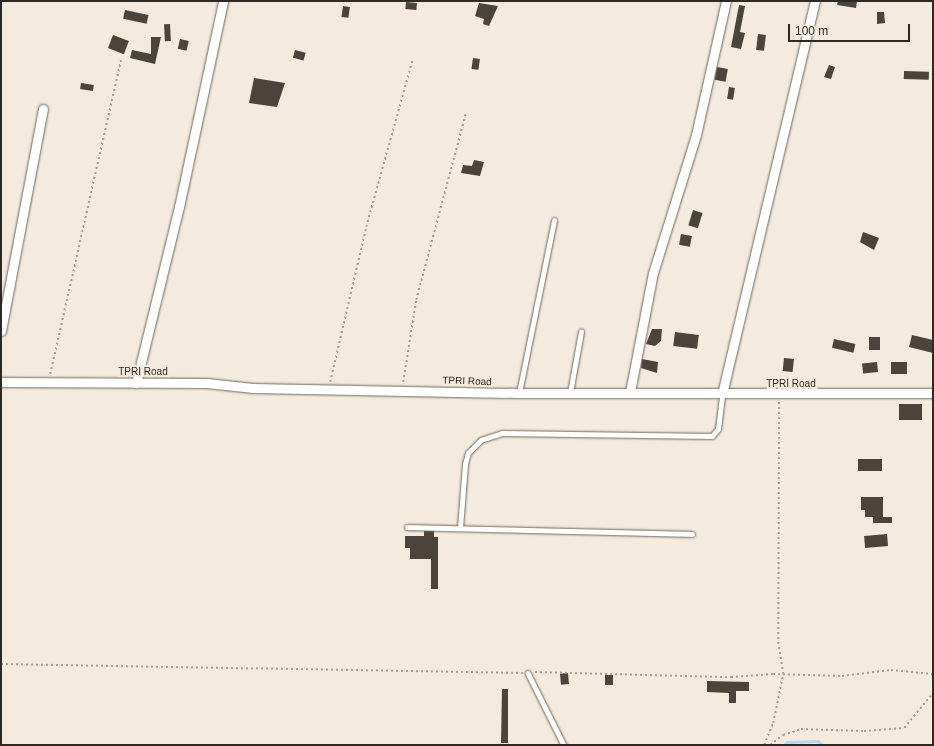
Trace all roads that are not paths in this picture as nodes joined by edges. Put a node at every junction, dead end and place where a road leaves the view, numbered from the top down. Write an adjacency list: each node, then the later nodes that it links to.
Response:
1 (223, 1): 9 (street)
2 (726, 1): 10 (street)
3 (816, 1): 14 (street)
4 (43, 109): 6 (street)
5 (554, 221): 11 (lane)
6 (1, 331)
7 (581, 332): 12 (lane)
8 (1, 382): 9 (street, TPRI Road)
9 (136, 383): 11 (street, TPRI Road)
10 (630, 392): 12 (street, TPRI Road); 14 (street, TPRI Road)
11 (519, 393): 12 (street, TPRI Road)
12 (570, 393)
13 (933, 393): 14 (street, TPRI Road)
14 (722, 394): 16 (lane)
15 (407, 527): 16 (lane)
16 (460, 528): 17 (lane)
17 (692, 534)
18 (528, 673): 19 (lane)
19 (564, 745)

